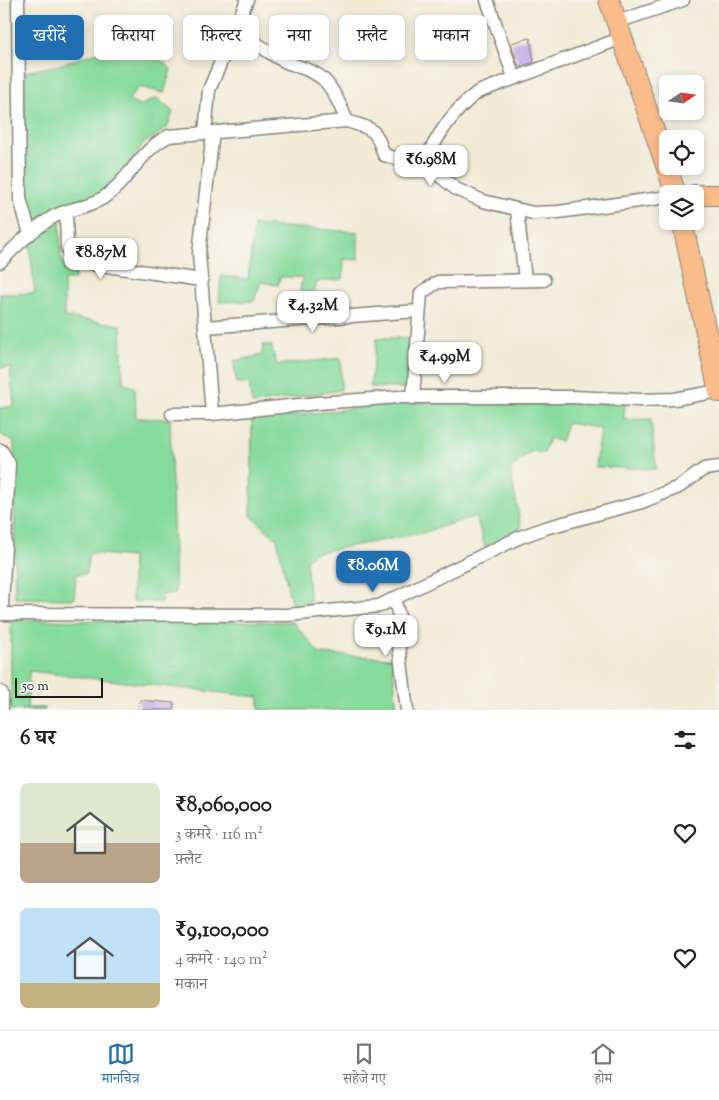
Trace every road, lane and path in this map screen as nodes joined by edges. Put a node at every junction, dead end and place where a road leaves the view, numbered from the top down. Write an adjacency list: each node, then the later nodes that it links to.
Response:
1 (18, 0): 21 (street)
2 (247, 0): 6 (street)
3 (487, 0): 10 (street)
4 (608, 0): 7 (main road)
5 (683, 0): 7 (street)
6 (240, 15)
7 (620, 30): 10 (street); 14 (main road)
8 (259, 45): 11 (street)
9 (221, 60): 12 (street)
10 (514, 77): 13 (street)
11 (347, 121): 12 (street); 13 (street)
12 (209, 133): 19 (street); 24 (street)
13 (422, 166): 18 (street)
14 (673, 185)
15 (704, 195): 16 (main road)
16 (719, 195)
17 (659, 198): 18 (street)
18 (517, 210): 23 (street)
19 (66, 212): 21 (street); 24 (street)
20 (684, 230): 28 (main road)
21 (30, 234): 22 (street)
22 (0, 262)
23 (525, 279): 25 (street); 26 (street)
24 (201, 280): 27 (street)
25 (544, 280)
26 (418, 310): 27 (street); 29 (street)
27 (205, 327): 31 (street)
28 (718, 385): 29 (street)
29 (412, 398): 31 (street)
30 (172, 414): 31 (street)
31 (212, 414)
32 (0, 452): 35 (street)
33 (719, 467): 34 (street)
34 (394, 600): 36 (street); 39 (street)
35 (0, 606)
36 (0, 614)
37 (0, 694): 38 (street)
38 (0, 710)
39 (408, 710)

